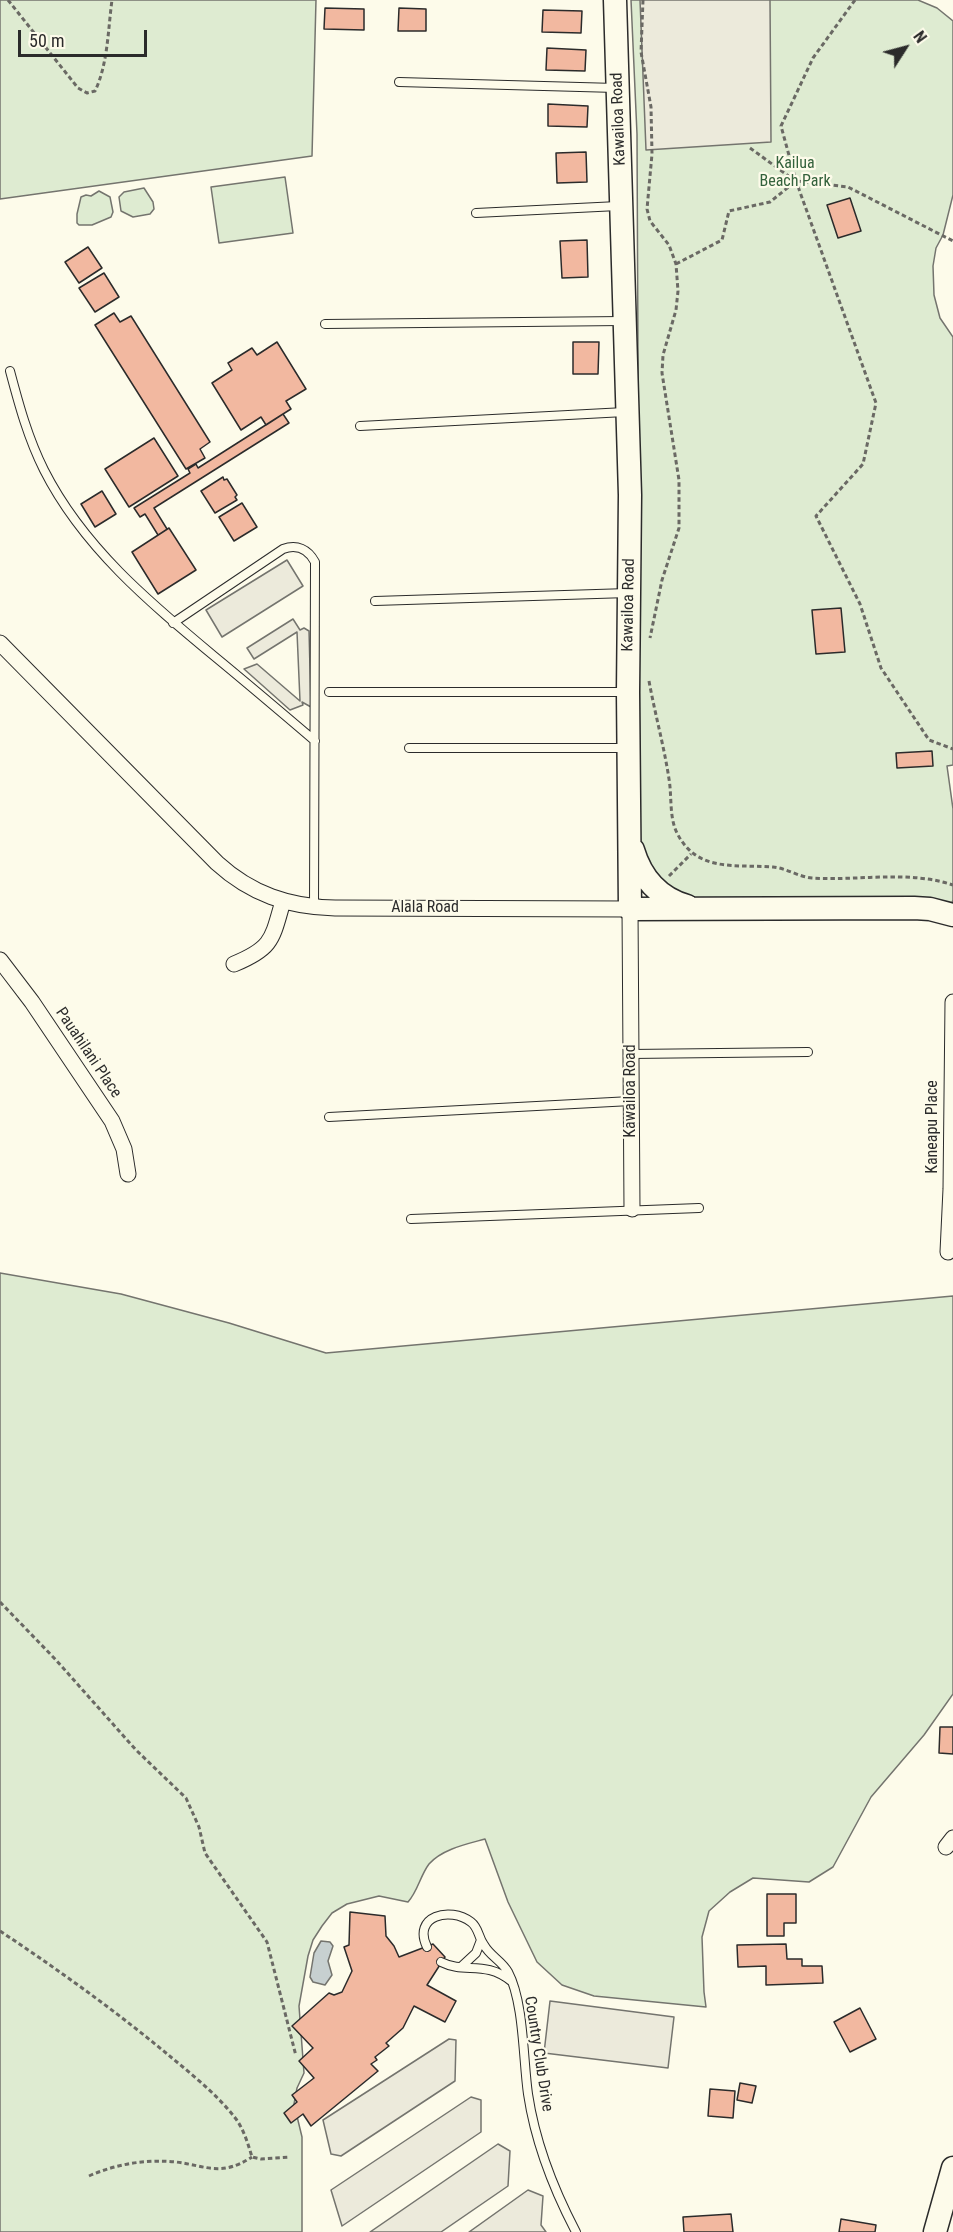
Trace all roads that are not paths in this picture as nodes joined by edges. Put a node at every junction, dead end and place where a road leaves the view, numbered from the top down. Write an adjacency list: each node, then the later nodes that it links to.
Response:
1 (615, 0): 3 (street, Kawailoa Road)
2 (399, 81): 3 (lane)
3 (619, 88): 4 (street, Kawailoa Road)
4 (622, 206): 5 (lane); 6 (street, Kawailoa Road)
5 (476, 213)
6 (625, 321): 7 (lane); 9 (street, Kawailoa Road)
7 (325, 324)
8 (10, 371): 13 (lane)
9 (627, 412): 10 (lane); 11 (street, Kawailoa Road)
10 (360, 426)
11 (629, 593): 12 (lane); 16 (street, Kawailoa Road)
12 (375, 601)
13 (174, 622): 17 (lane); 17 (lane)
14 (0, 643): 21 (street, Alala Road)
15 (329, 692): 16 (lane)
16 (628, 692): 19 (street, Kawailoa Road)
17 (315, 741): 22 (lane)
18 (409, 748): 19 (lane)
19 (629, 748): 20 (street, Kawailoa Road)
20 (631, 842): 23 (street, Kawailoa Road); 24 (street)
21 (283, 901): 22 (street, Alala Road); 27 (street)
22 (314, 908): 23 (street, Alala Road)
23 (630, 909): 24 (street, Alala Road); 30 (street, Kawailoa Road)
24 (697, 909): 25 (street, Alala Road)
25 (953, 915)
26 (0, 960): 33 (street, Pauahilani Place)
27 (234, 964)
28 (953, 1002): 37 (street, Kaneapu Place)
29 (808, 1052): 30 (lane)
30 (631, 1054): 31 (street, Kawailoa Road)
31 (631, 1101): 32 (lane); 35 (street, Kawailoa Road)
32 (329, 1117)
33 (128, 1174)
34 (699, 1208): 35 (lane)
35 (632, 1209): 36 (lane)
36 (411, 1219)
37 (948, 1252)
38 (480, 1940): 39 (lane, Country Club Drive); 41 (lane); 42 (lane, Country Club Drive)
39 (427, 1947)
40 (441, 1962): 41 (lane)
41 (461, 1967): 42 (lane)
42 (512, 1982): 44 (lane, Country Club Drive)
43 (953, 2168): 45 (street)
44 (576, 2232)
45 (935, 2232)

